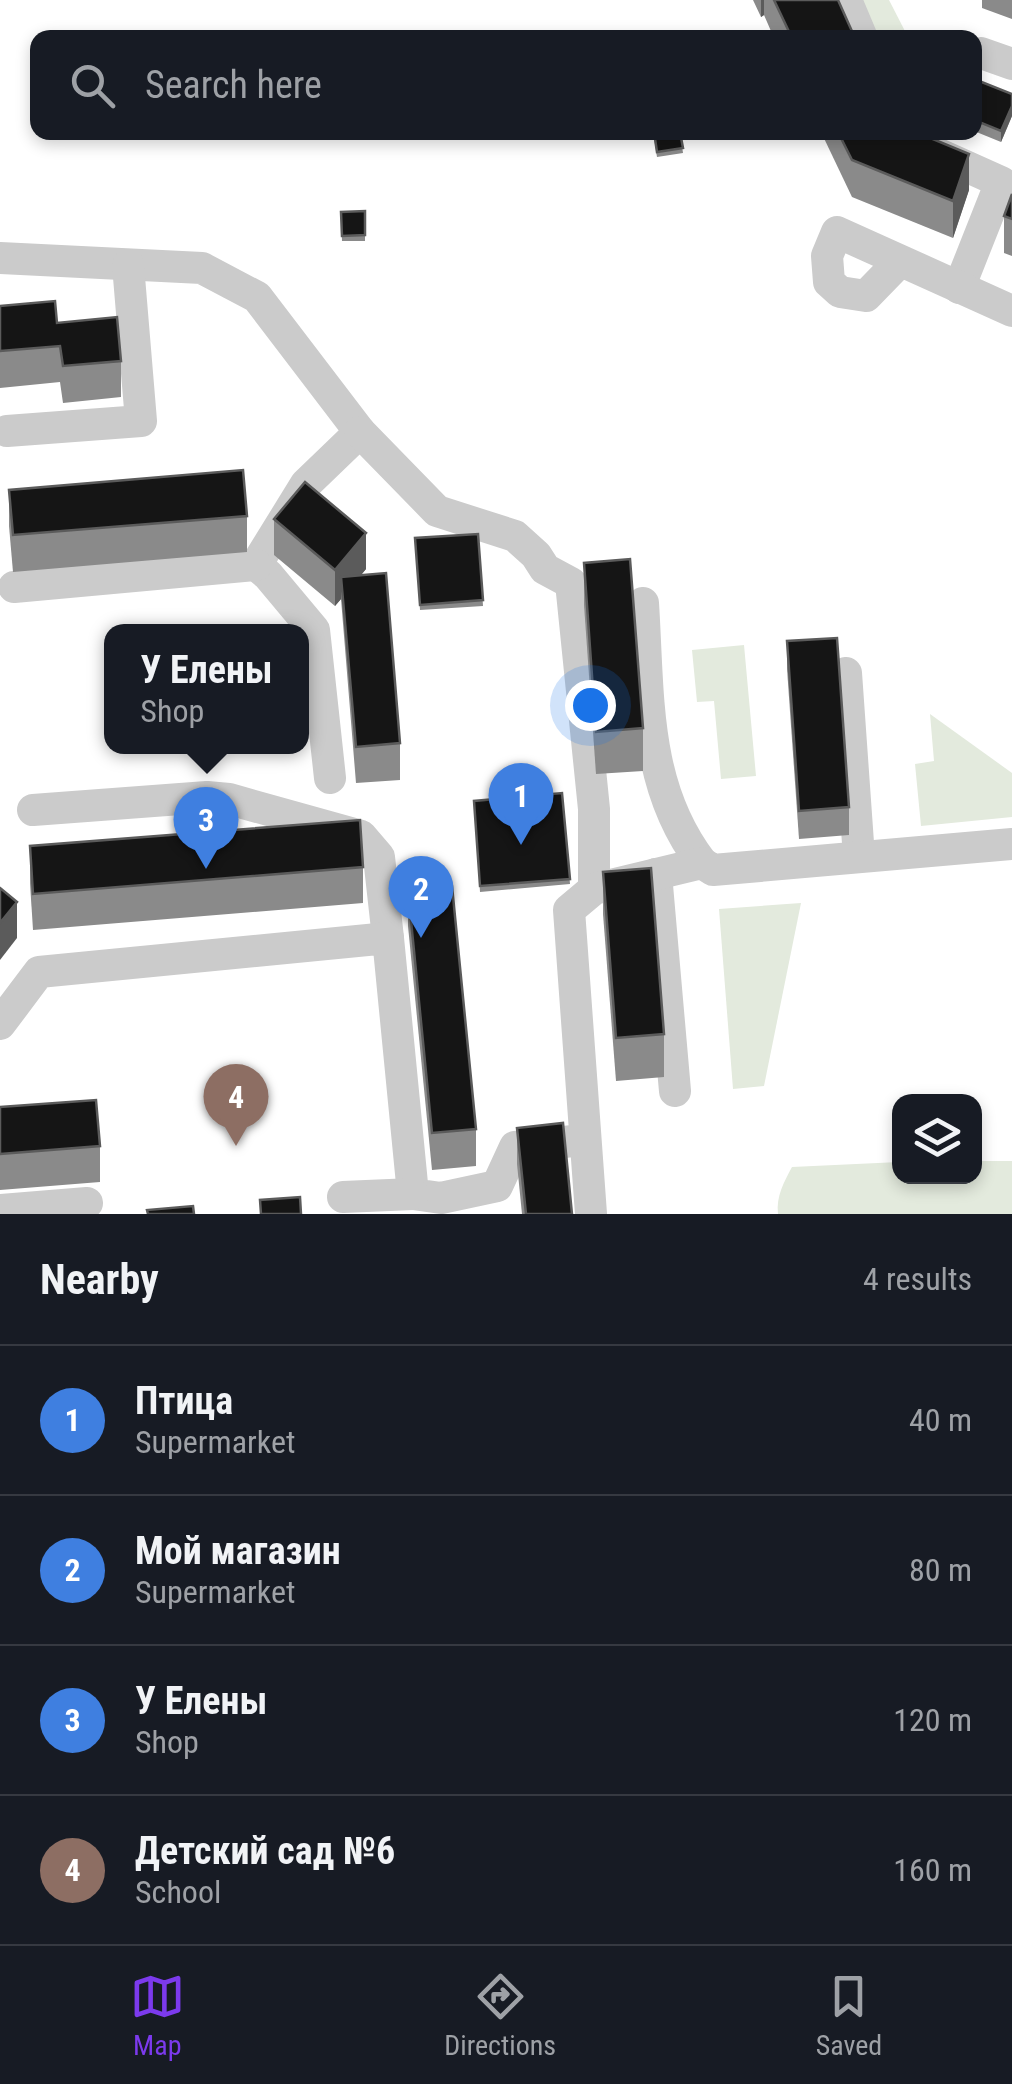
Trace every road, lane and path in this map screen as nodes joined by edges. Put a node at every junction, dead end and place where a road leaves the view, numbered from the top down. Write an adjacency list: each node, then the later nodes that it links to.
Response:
1 (846, 0): 2 (lane)
2 (859, 30)
3 (982, 52): 4 (lane)
4 (1012, 64)
5 (907, 140): 9 (lane)
6 (0, 258): 8 (lane)
7 (900, 261): 9 (lane)
8 (128, 264): 11 (lane); 12 (lane)
9 (959, 288): 10 (lane)
10 (1012, 311)
11 (7, 431)
12 (360, 432): 13 (lane); 25 (lane)
13 (256, 565): 14 (lane); 16 (lane)
14 (14, 587)
15 (642, 603): 23 (lane)
16 (309, 624)
17 (309, 624): 19 (lane)
18 (846, 673): 22 (lane)
19 (330, 778)
20 (33, 810): 26 (lane)
21 (1012, 844): 22 (lane)
22 (862, 855): 23 (lane)
23 (702, 863): 24 (lane)
24 (656, 874): 25 (lane); 28 (lane)
25 (594, 889): 29 (lane)
26 (388, 938): 27 (lane); 30 (lane)
27 (0, 1024)
28 (675, 1091)
29 (584, 1140): 32 (lane); 35 (lane)
30 (413, 1194): 31 (lane); 32 (lane)
31 (343, 1197)
32 (499, 1200)
33 (87, 1203): 34 (lane)
34 (0, 1210)
35 (592, 1214)

